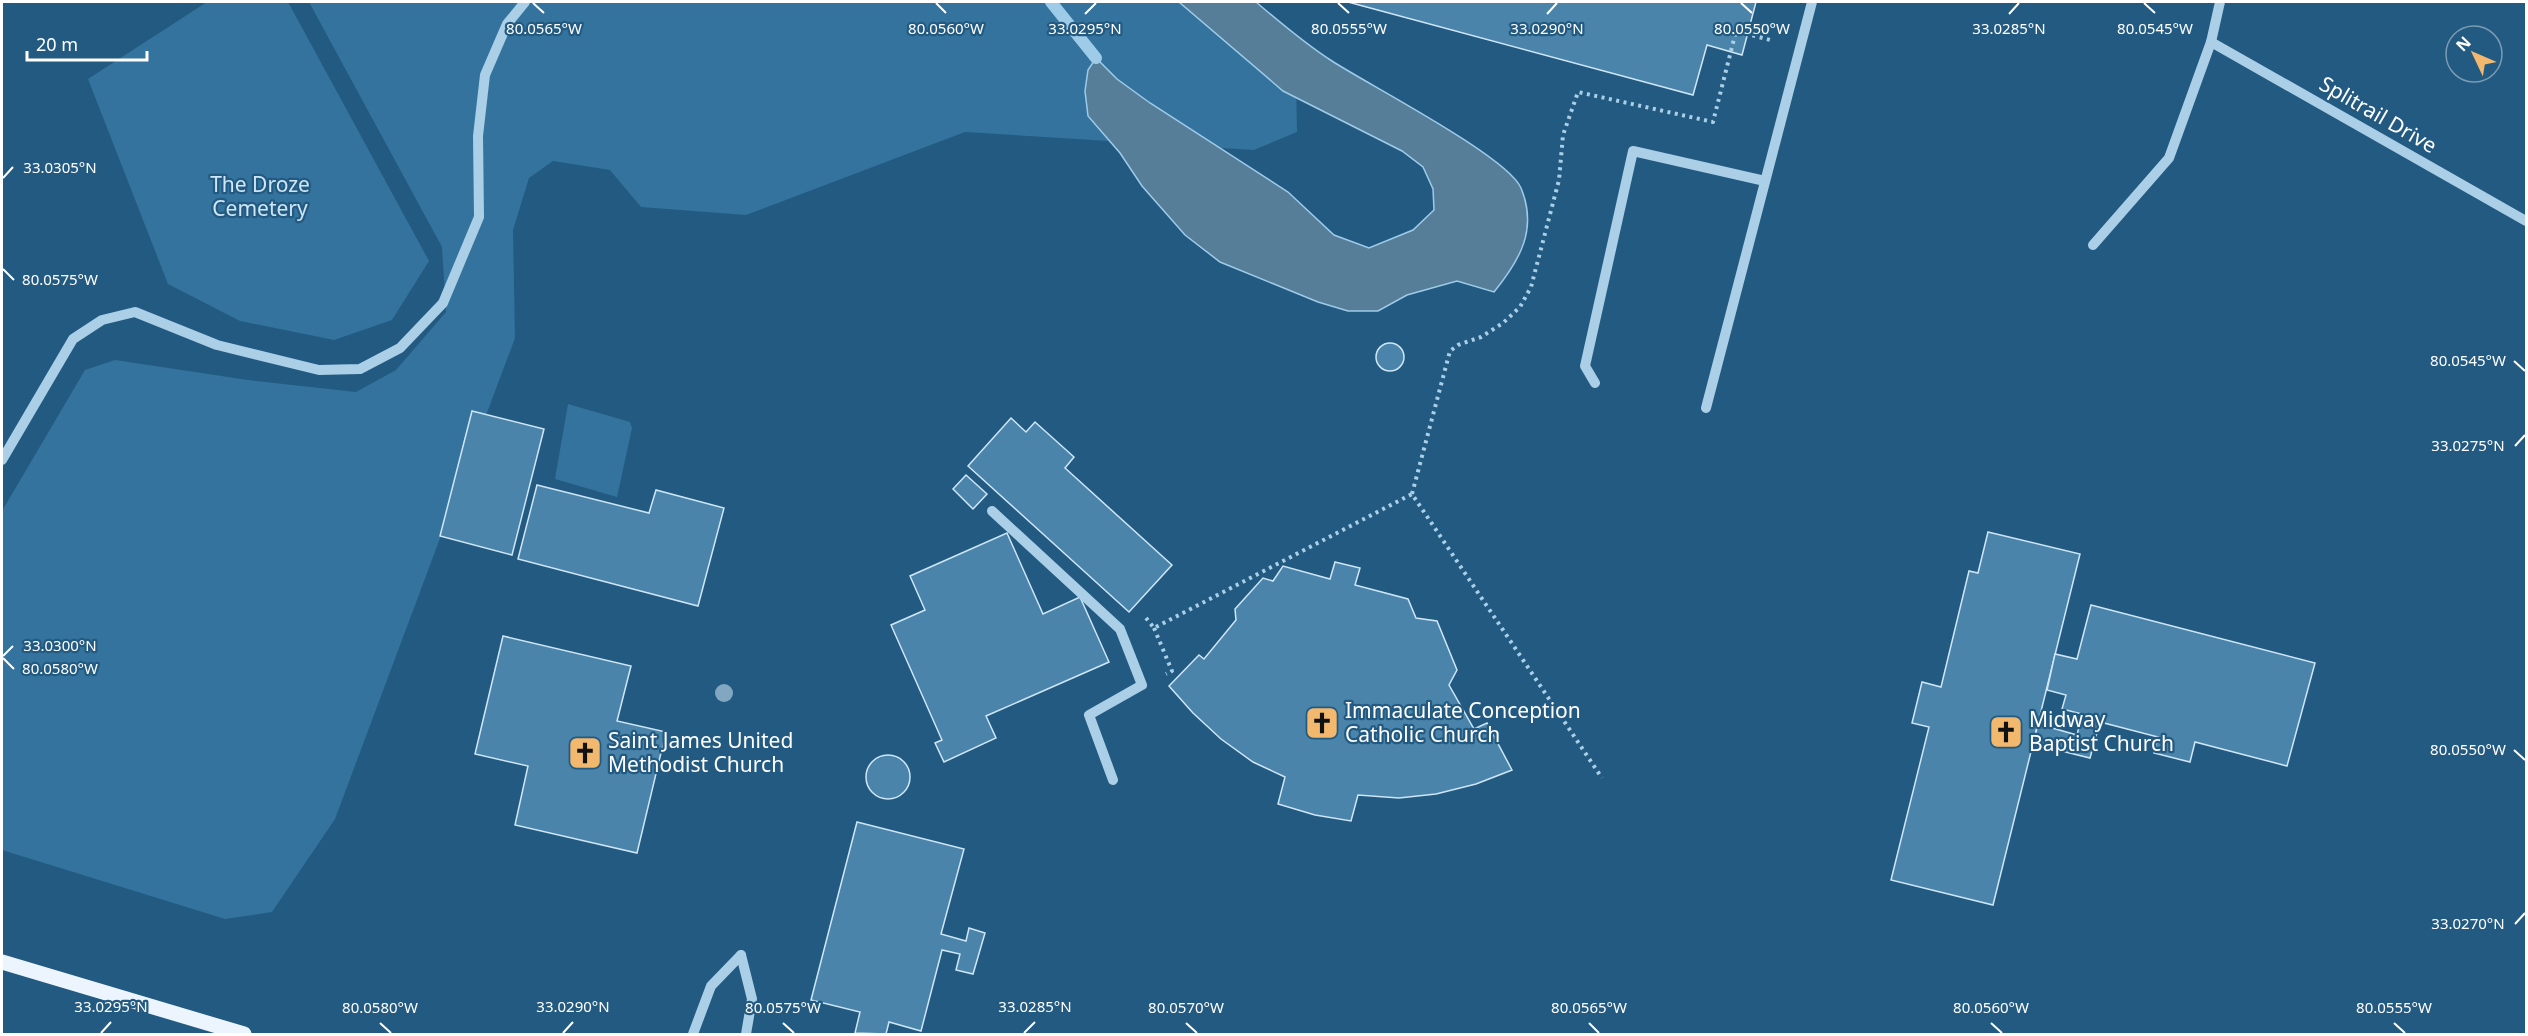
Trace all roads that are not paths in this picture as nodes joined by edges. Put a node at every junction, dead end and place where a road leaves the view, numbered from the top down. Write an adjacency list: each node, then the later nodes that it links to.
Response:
1 (525, 2): 10 (street)
2 (1812, 2): 5 (street)
3 (2220, 2): 4 (street)
4 (2211, 42): 6 (street, Splitrail Drive); 7 (street)
5 (1765, 181): 8 (street); 9 (street)
6 (2526, 221)
7 (2093, 245)
8 (1595, 383)
9 (1706, 408)
10 (2, 460)
11 (992, 511): 12 (street)
12 (1113, 780)
13 (2, 962): 14 (main road)
14 (244, 1035)
15 (693, 1035): 16 (street)
16 (746, 1035)

